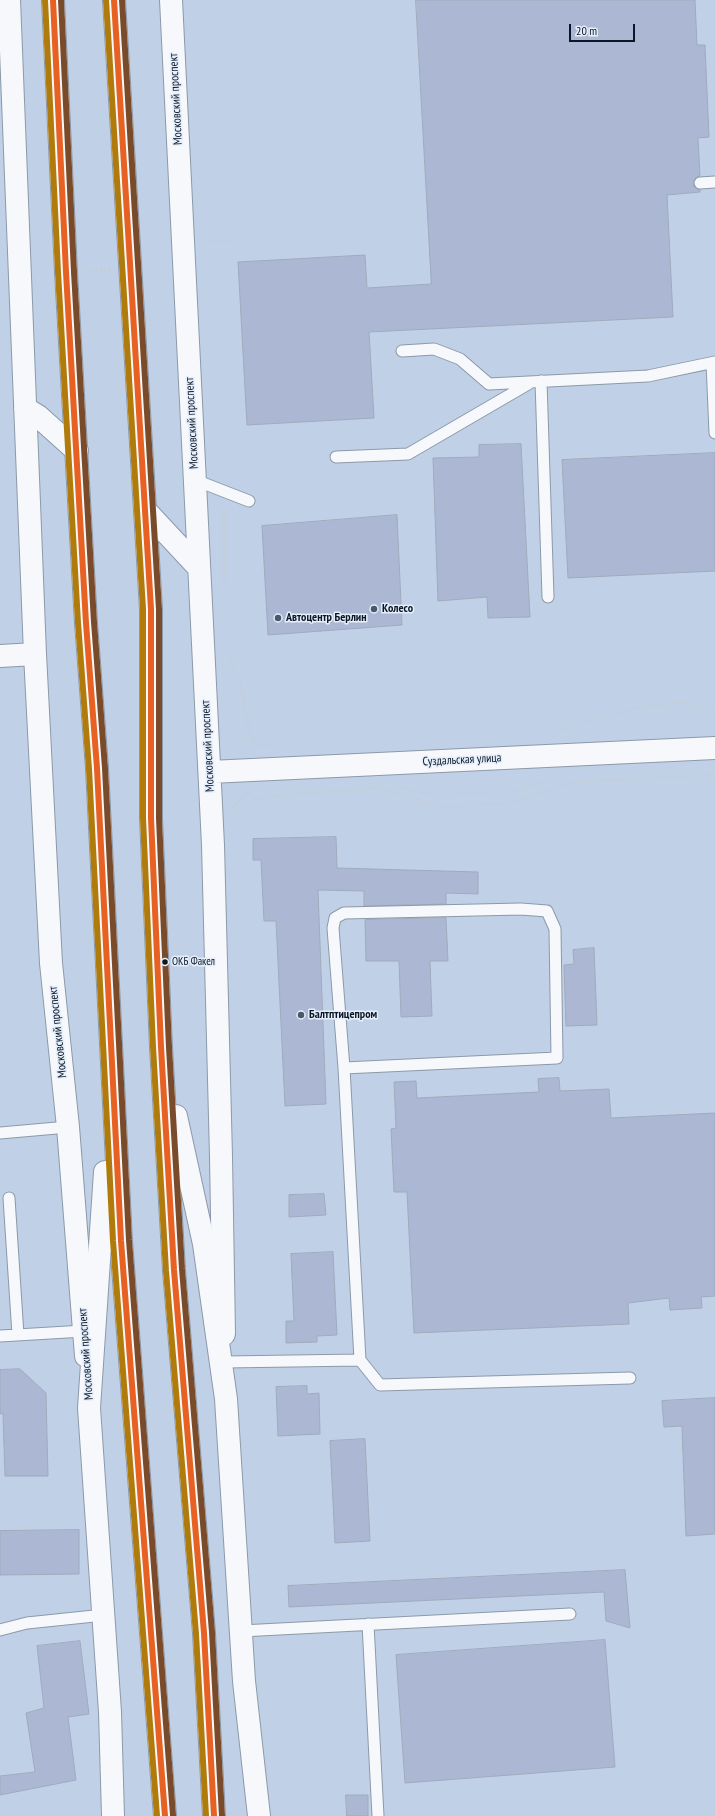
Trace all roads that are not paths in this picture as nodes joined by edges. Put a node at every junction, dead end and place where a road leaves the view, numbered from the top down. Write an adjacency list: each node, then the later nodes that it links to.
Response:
1 (9, 0): 10 (main road, Московский проспект)
2 (54, 0): 12 (main road)
3 (114, 0): 16 (main road)
4 (171, 0): 14 (main road, Московский проспект)
5 (715, 182): 6 (lane)
6 (700, 183)
7 (402, 351): 9 (lane)
8 (714, 363): 9 (lane); 11 (lane)
9 (537, 382): 13 (lane); 18 (lane)
10 (25, 408): 12 (main road); 19 (main road, Московский проспект)
11 (715, 433)
12 (77, 451): 25 (main road)
13 (336, 457)
14 (195, 480): 15 (lane); 17 (main road, Московский проспект)
15 (249, 501)
16 (145, 510): 17 (main road); 23 (main road)
17 (199, 568): 22 (main road, Московский проспект)
18 (548, 597)
19 (35, 654): 20 (main road); 26 (main road, Московский проспект)
20 (0, 656)
21 (715, 748): 22 (main road, Суздальская улица)
22 (210, 772): 33 (main road, Московский проспект)
23 (161, 1047): 35 (main road); 44 (main road)
24 (344, 1068): 24 (lane); 32 (lane)
25 (112, 1078): 36 (main road); 43 (main road)
26 (68, 1126): 27 (lane); 29 (main road, Московский проспект)
27 (0, 1133)
28 (9, 1198): 30 (lane)
29 (84, 1331): 30 (lane); 36 (main road, Московский проспект)
30 (18, 1335): 31 (lane)
31 (0, 1336)
32 (360, 1360): 33 (lane); 34 (lane)
33 (225, 1362): 35 (main road, Московский проспект)
34 (630, 1378)
35 (226, 1399): 41 (main road)
36 (89, 1408): 38 (main road)
37 (570, 1614): 39 (lane)
38 (104, 1615): 40 (lane); 42 (main road)
39 (368, 1624): 41 (lane); 46 (lane)
40 (0, 1630)
41 (241, 1631): 45 (main road)
42 (113, 1816)
43 (165, 1816)
44 (214, 1816)
45 (259, 1816)
46 (378, 1816)

